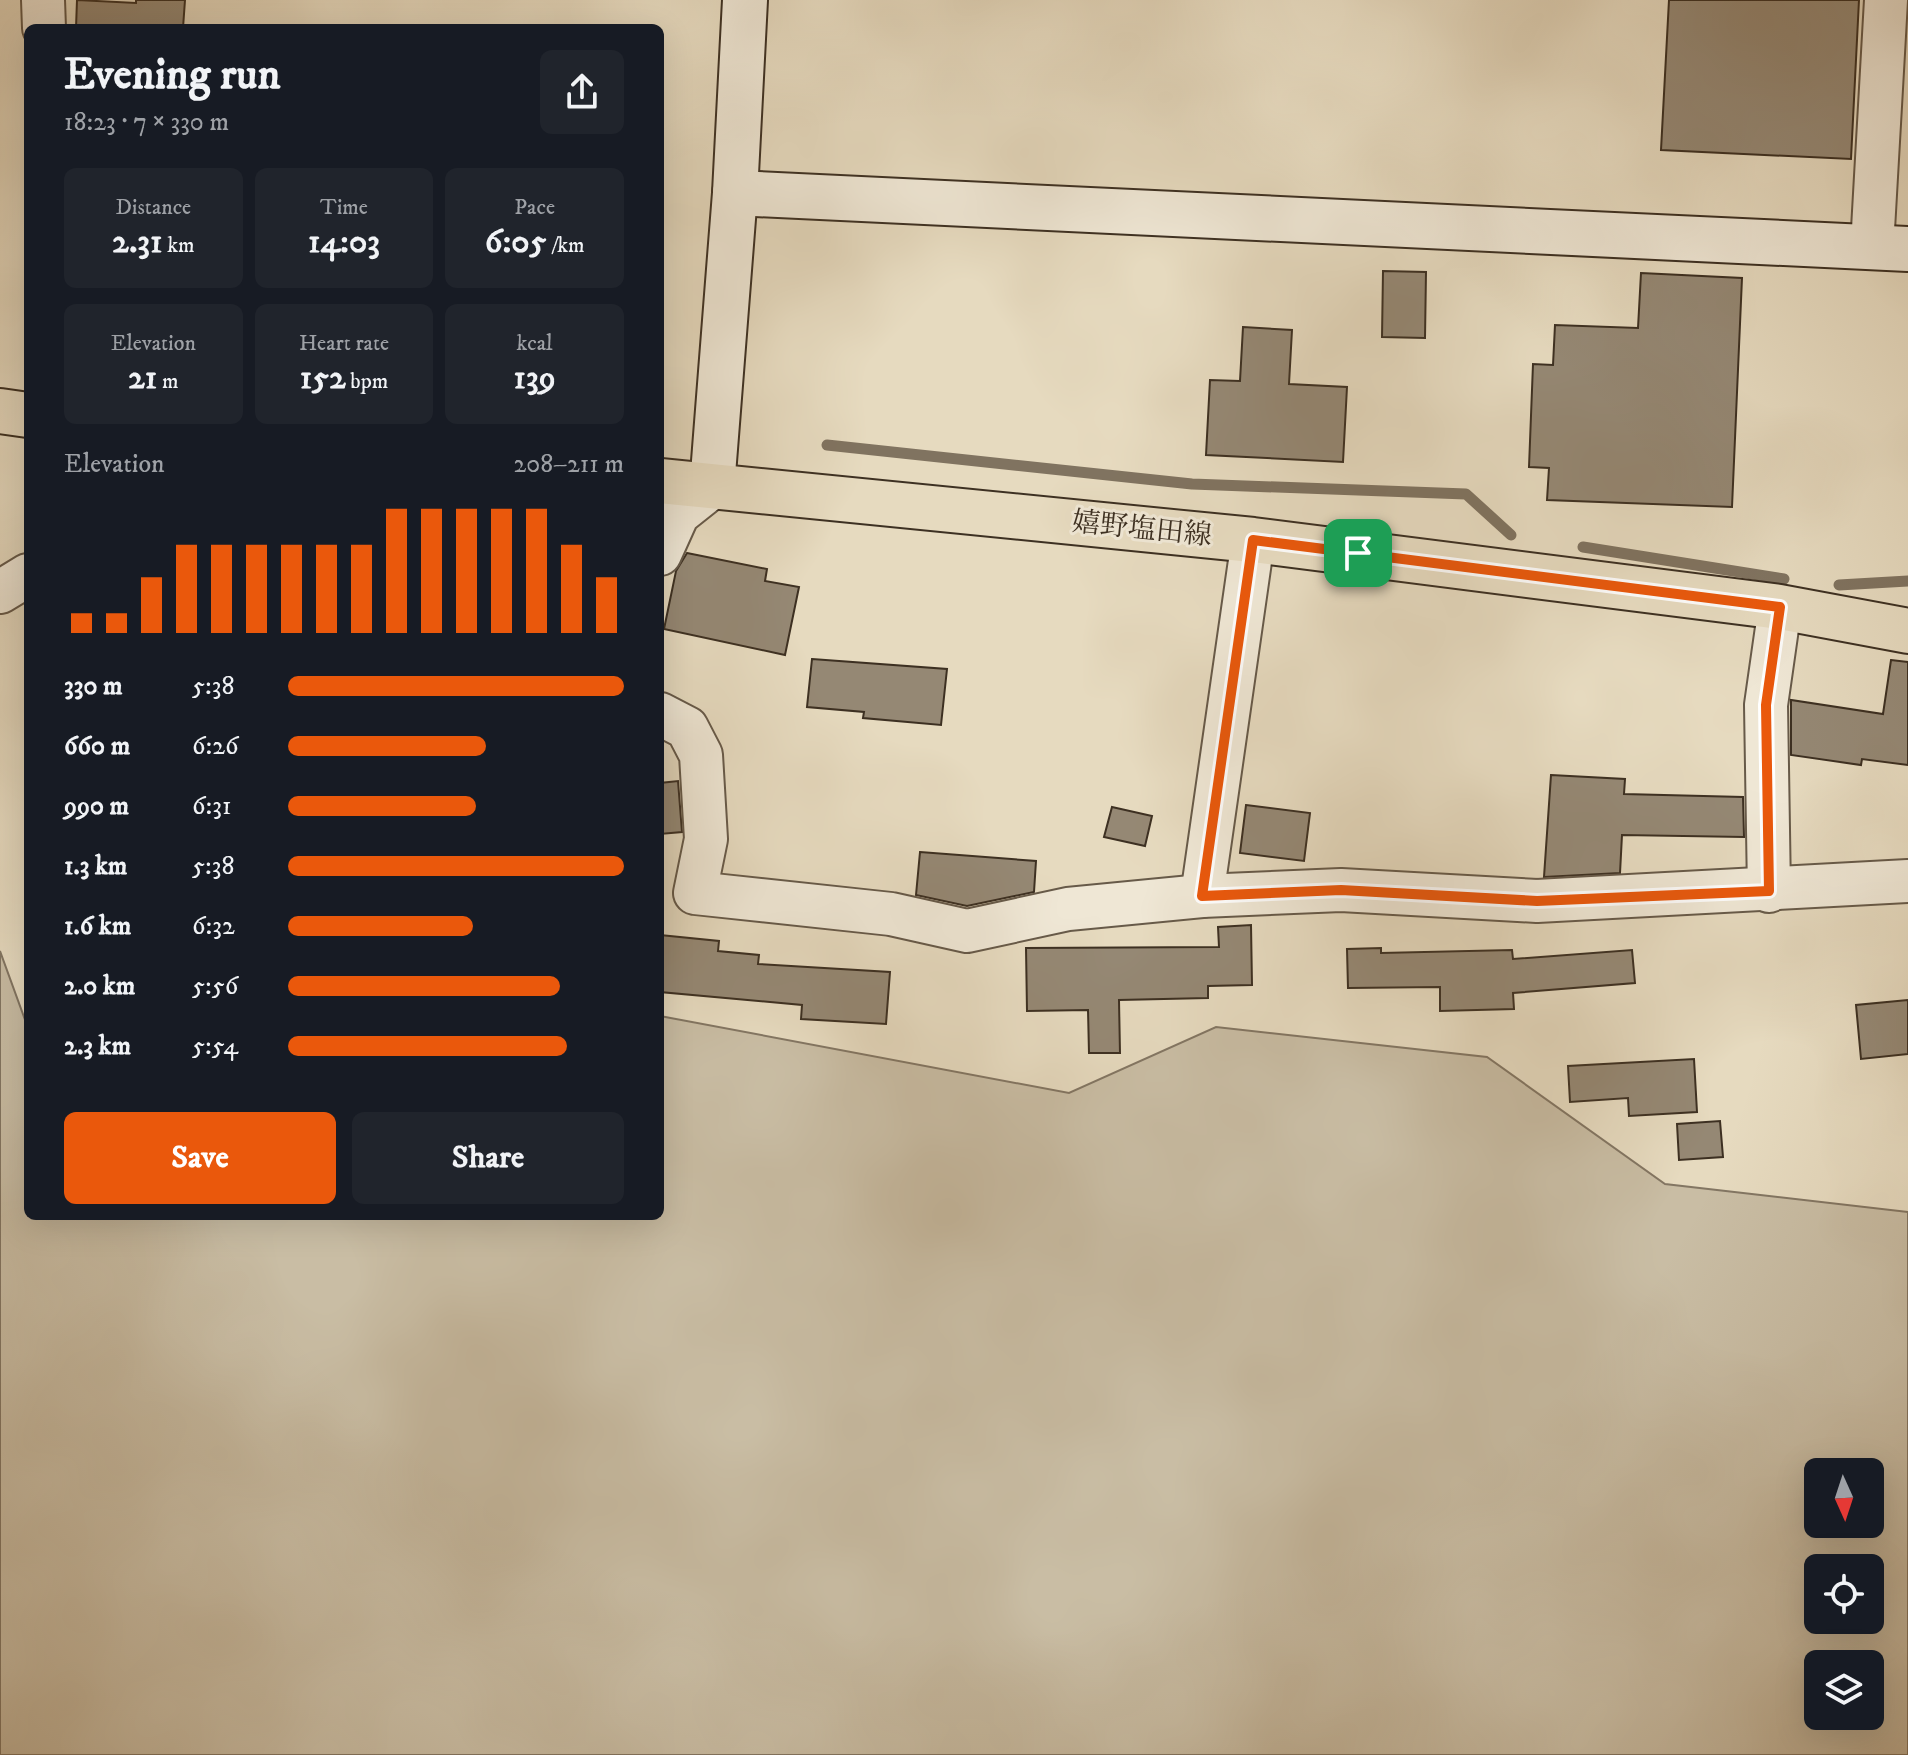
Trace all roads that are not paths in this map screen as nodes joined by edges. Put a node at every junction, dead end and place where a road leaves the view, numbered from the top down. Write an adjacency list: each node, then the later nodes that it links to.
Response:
1 (43, 0): 4 (street)
2 (745, 0): 5 (street)
3 (1886, 0): 6 (street)
4 (44, 24)
5 (735, 193): 6 (street); 10 (street)
6 (1890, 248)
7 (0, 411): 8 (main road)
8 (24, 414)
9 (664, 481): 10 (main road, 嬉野塩田線)
10 (712, 487): 11 (main road, 嬉野塩田線); 12 (street)
11 (1253, 540): 15 (main road, 嬉野塩田線); 20 (street)
12 (664, 545)
13 (24, 577): 14 (street)
14 (0, 592)
15 (1780, 607): 16 (main road, 嬉野塩田線); 19 (street)
16 (1908, 631)
17 (664, 716): 20 (street)
18 (1908, 881): 19 (street)
19 (1769, 891): 20 (street)
20 (1202, 896)

